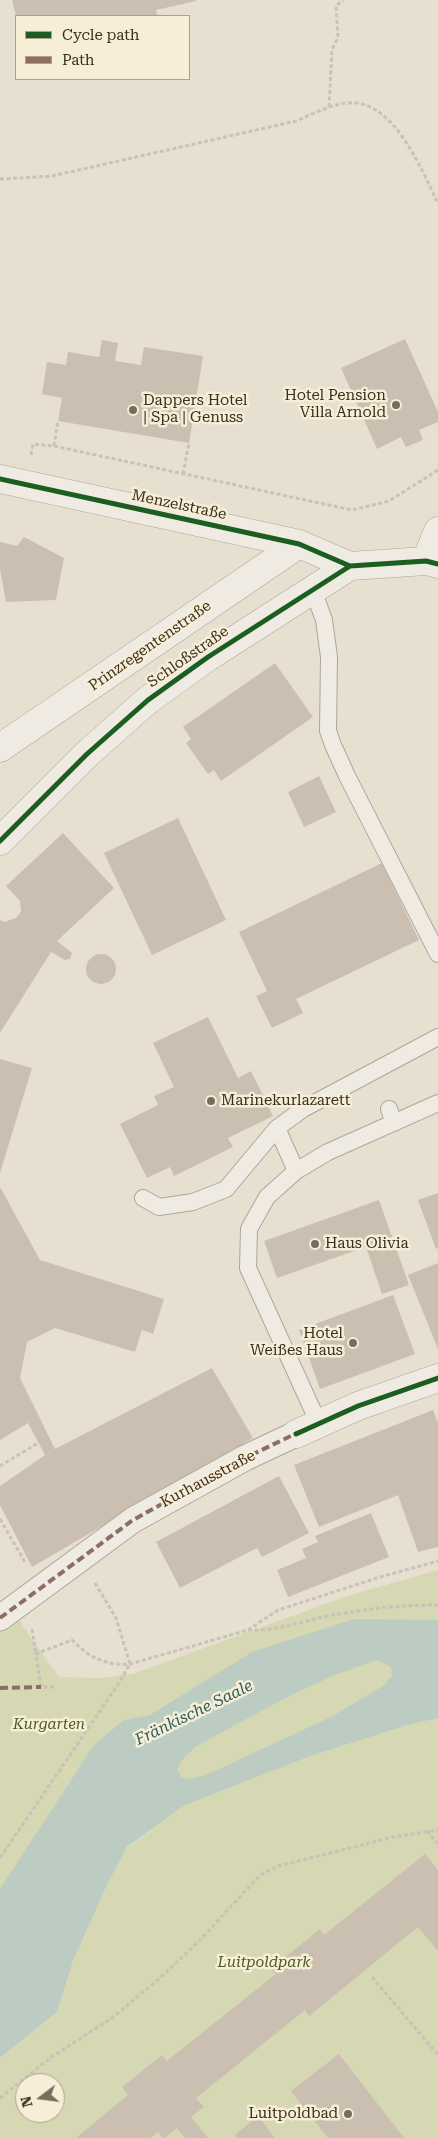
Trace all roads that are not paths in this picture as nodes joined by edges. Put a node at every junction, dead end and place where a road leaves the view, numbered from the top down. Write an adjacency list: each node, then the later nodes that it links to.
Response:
1 (0, 479): 3 (street, Menzelstraße)
2 (438, 532): 4 (street)
3 (299, 544): 5 (street, Menzelstraße); 7 (street, Prinzregentenstraße)
4 (432, 563): 5 (street, Schloßstraße)
5 (350, 566): 6 (street, Schloßstraße)
6 (313, 590): 8 (street, Schloßstraße); 9 (lane)
7 (0, 748)
8 (0, 841)
9 (438, 954)
10 (438, 1037): 12 (lane)
11 (438, 1104): 13 (lane)
12 (277, 1128): 13 (lane); 14 (lane)
13 (296, 1171): 16 (lane)
14 (143, 1198)
15 (438, 1378): 16 (street, Kurhausstraße)
16 (307, 1429): 17 (street, Kurhausstraße)
17 (0, 1618)

